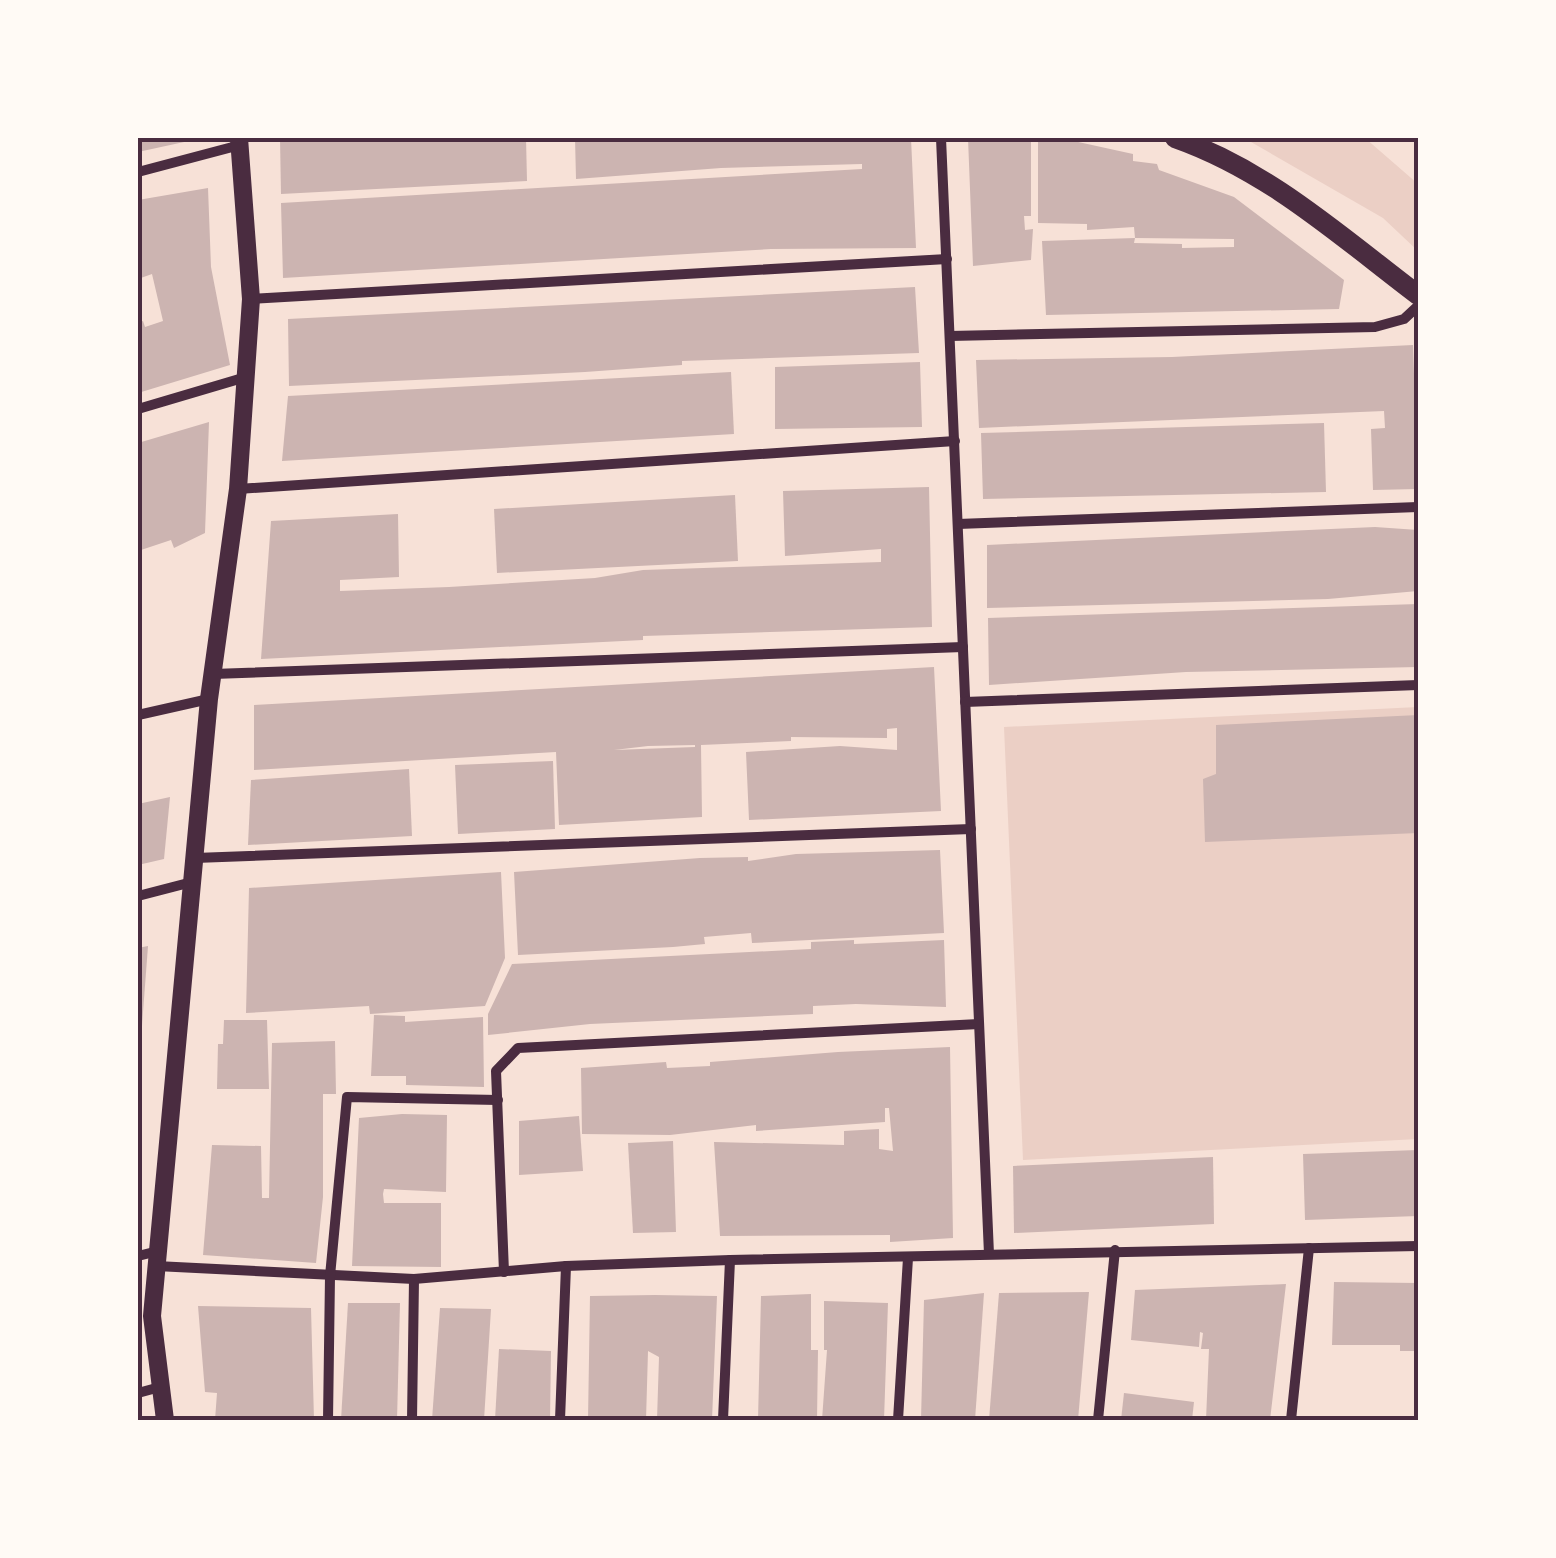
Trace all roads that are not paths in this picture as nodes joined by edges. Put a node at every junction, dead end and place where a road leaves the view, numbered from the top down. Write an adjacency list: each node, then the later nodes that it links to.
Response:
1 (941, 138): 5 (street)
2 (1175, 138): 6 (main road)
3 (239, 141): 4 (street); 7 (street)
4 (138, 172)
5 (946, 259): 7 (street); 9 (street)
6 (1418, 295)
7 (251, 299): 10 (street)
8 (1418, 306): 9 (street)
9 (950, 336): 12 (street)
10 (246, 377): 11 (street); 13 (street)
11 (138, 409)
12 (954, 442): 13 (street); 15 (street)
13 (238, 489): 17 (street)
14 (1418, 507): 15 (street)
15 (958, 524): 16 (street)
16 (963, 647): 17 (street); 20 (street)
17 (213, 674): 19 (street)
18 (1418, 685): 20 (street)
19 (209, 699): 21 (street); 23 (street)
20 (966, 702): 22 (street)
21 (138, 715)
22 (971, 828): 23 (street); 26 (street)
23 (194, 858): 24 (street)
24 (192, 882): 25 (street); 33 (street)
25 (138, 896)
26 (979, 1024): 27 (street); 31 (street)
27 (498, 1100): 37 (street); 38 (street)
28 (1418, 1246): 29 (street)
29 (1309, 1248): 30 (street); 49 (street)
30 (1115, 1250): 31 (street); 48 (street)
31 (989, 1254): 34 (street)
32 (138, 1256): 33 (street)
33 (157, 1258): 38 (street); 40 (street)
34 (908, 1258): 35 (street); 47 (street)
35 (730, 1260): 36 (street); 46 (street)
36 (566, 1266): 37 (street); 45 (street)
37 (504, 1272): 39 (street)
38 (330, 1276): 39 (street); 43 (street)
39 (414, 1279): 44 (street)
40 (160, 1386): 41 (street); 42 (street)
41 (138, 1393)
42 (164, 1420)
43 (328, 1420)
44 (412, 1420)
45 (560, 1420)
46 (723, 1420)
47 (898, 1420)
48 (1098, 1420)
49 (1292, 1420): 50 (street)
50 (1302, 1420)

